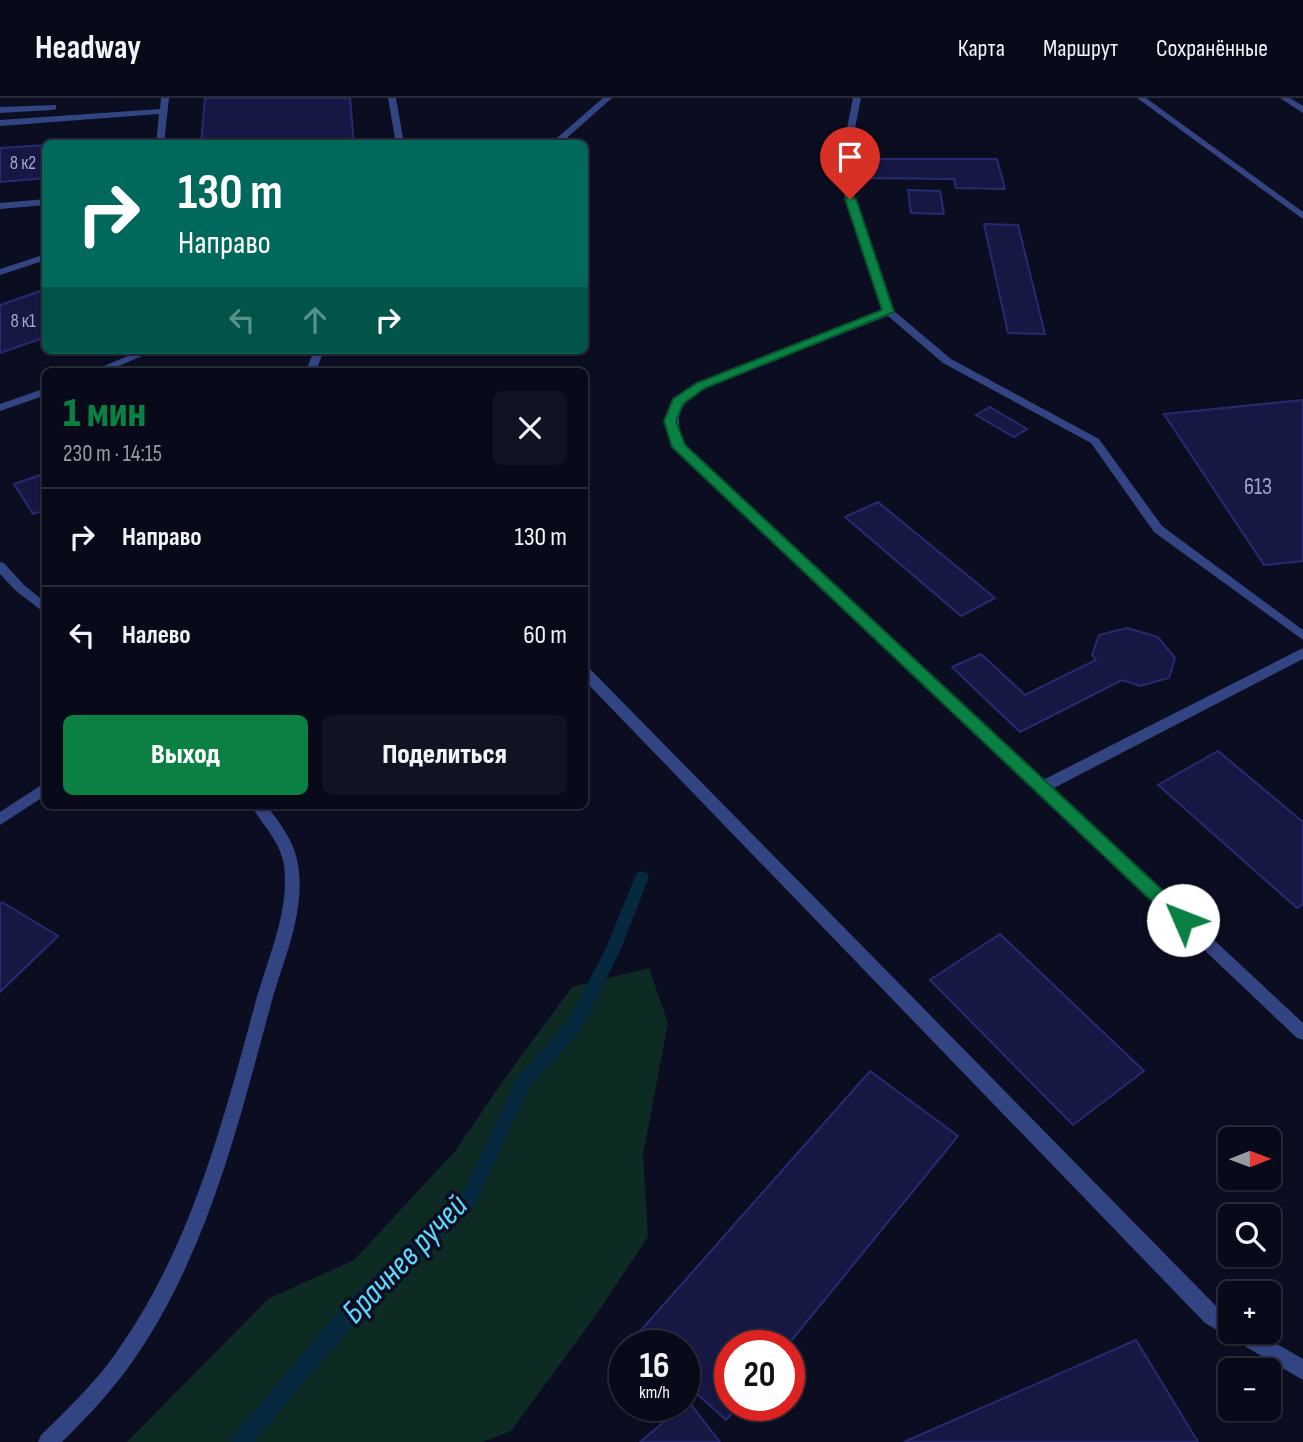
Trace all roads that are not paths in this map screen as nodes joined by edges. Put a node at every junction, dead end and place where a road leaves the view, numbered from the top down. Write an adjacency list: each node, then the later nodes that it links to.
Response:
1 (165, 98): 10 (street)
2 (392, 98): 14 (street)
3 (608, 98): 15 (street)
4 (857, 98): 21 (street)
5 (1141, 98): 18 (street)
6 (1284, 98): 9 (street)
7 (54, 102): 8 (street); 11 (street)
8 (0, 110)
9 (1303, 110)
10 (164, 111): 11 (street); 13 (street)
11 (51, 119): 12 (street)
12 (0, 123)
13 (160, 140)
14 (399, 140)
15 (559, 140)
16 (42, 202): 17 (street)
17 (0, 205)
18 (1303, 216)
19 (42, 258): 20 (street)
20 (0, 272)
21 (889, 312): 28 (street); 31 (street)
22 (142, 354): 23 (street)
23 (105, 368)
24 (42, 392): 25 (street)
25 (0, 408)
26 (0, 566): 27 (street)
27 (42, 607)
28 (1303, 636)
29 (1303, 653): 31 (street)
30 (588, 675): 36 (street)
31 (1043, 787): 35 (street)
32 (42, 790): 34 (street)
33 (261, 809): 39 (street)
34 (0, 819)
35 (1303, 1033)
36 (1218, 1319)
37 (1259, 1344): 38 (street)
38 (1303, 1370)
39 (48, 1442)

